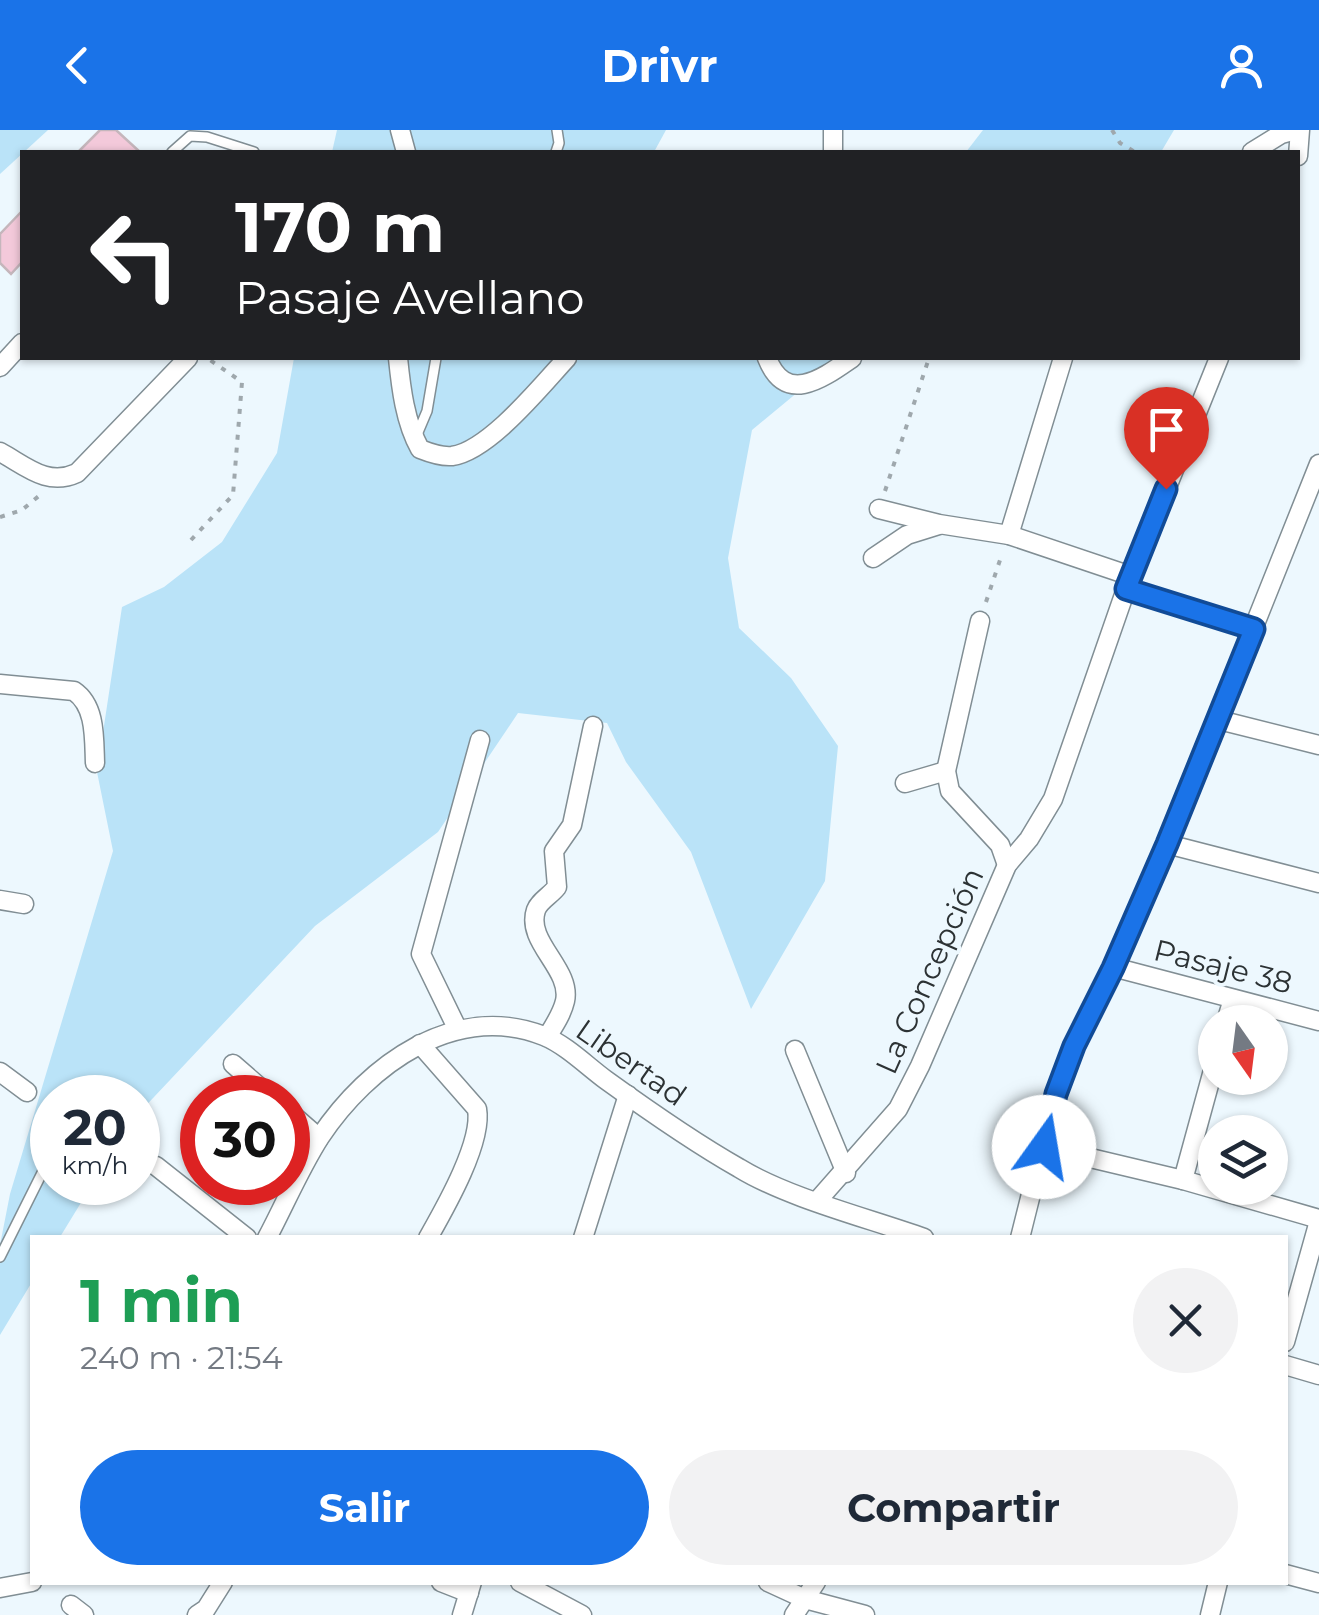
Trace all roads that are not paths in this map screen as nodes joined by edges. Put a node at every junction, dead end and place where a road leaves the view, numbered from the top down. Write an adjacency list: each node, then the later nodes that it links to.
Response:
1 (1298, 130): 6 (street)
2 (1310, 130): 3 (street)
3 (1319, 131)
4 (174, 150): 5 (lane)
5 (248, 150)
6 (1255, 150)
7 (20, 345): 16 (street)
8 (186, 360): 18 (street)
9 (398, 360): 17 (street)
10 (436, 360): 17 (lane)
11 (565, 360): 17 (street)
12 (768, 360): 13 (street)
13 (849, 360)
14 (1062, 360): 22 (street)
15 (1218, 360): 24 (street, La Concepción)
16 (0, 367)
17 (415, 440)
18 (0, 452)
19 (1319, 464): 26 (street)
20 (879, 509): 21 (street)
21 (939, 524): 22 (street); 23 (street)
22 (1009, 535): 24 (street)
23 (874, 558)
24 (1128, 582): 26 (street); 36 (street, La Concepción)
25 (980, 621): 33 (street)
26 (1254, 629): 28 (street)
27 (0, 684): 32 (street)
28 (1219, 720): 31 (street); 35 (street)
29 (593, 726): 45 (street)
30 (480, 740): 44 (street)
31 (1319, 745)
32 (95, 763)
33 (946, 771): 34 (street); 36 (street)
34 (905, 783)
35 (1167, 844): 37 (street); 40 (street)
36 (1008, 865): 58 (street, La Concepción)
37 (1319, 883)
38 (0, 900): 39 (street)
39 (24, 904)
40 (1113, 968): 41 (street, Pasaje 38); 56 (street)
41 (1233, 999): 42 (street); 43 (street, Pasaje 38)
42 (1231, 1005)
43 (1319, 1020)
44 (457, 1028): 45 (street, Libertad); 46 (street, Libertad)
45 (547, 1037): 53 (street, Libertad)
46 (420, 1044): 55 (street, Libertad); 65 (street)
47 (795, 1050): 58 (street)
48 (234, 1064): 50 (street)
49 (0, 1072): 51 (street)
50 (246, 1075)
51 (27, 1092)
52 (1206, 1095): 59 (street)
53 (628, 1096): 61 (street, Libertad); 66 (street)
54 (310, 1129): 55 (street)
55 (320, 1138): 64 (street, Libertad)
56 (1044, 1147): 59 (street); 68 (street)
57 (160, 1169): 63 (street)
58 (846, 1173): 61 (street, La Concepción)
59 (1183, 1180): 62 (street)
60 (30, 1197): 69 (lane)
61 (818, 1200): 67 (street, Libertad)
62 (1319, 1220): 70 (street)
63 (243, 1235)
64 (269, 1235)
65 (430, 1235)
66 (583, 1235)
67 (916, 1235)
68 (1021, 1235)
69 (0, 1257)
70 (1288, 1331)
71 (1288, 1365): 72 (street)
72 (1319, 1375)
73 (1288, 1575): 75 (street)
74 (30, 1582): 80 (street)
75 (1319, 1583)
76 (220, 1585): 83 (street)
77 (526, 1585): 85 (street)
78 (784, 1585): 82 (street)
79 (1217, 1585): 88 (street)
80 (0, 1588)
81 (471, 1588): 84 (street)
82 (810, 1590): 86 (street); 87 (street)
83 (199, 1615)
84 (462, 1615)
85 (582, 1615)
86 (794, 1615)
87 (865, 1615)
88 (1210, 1615)

